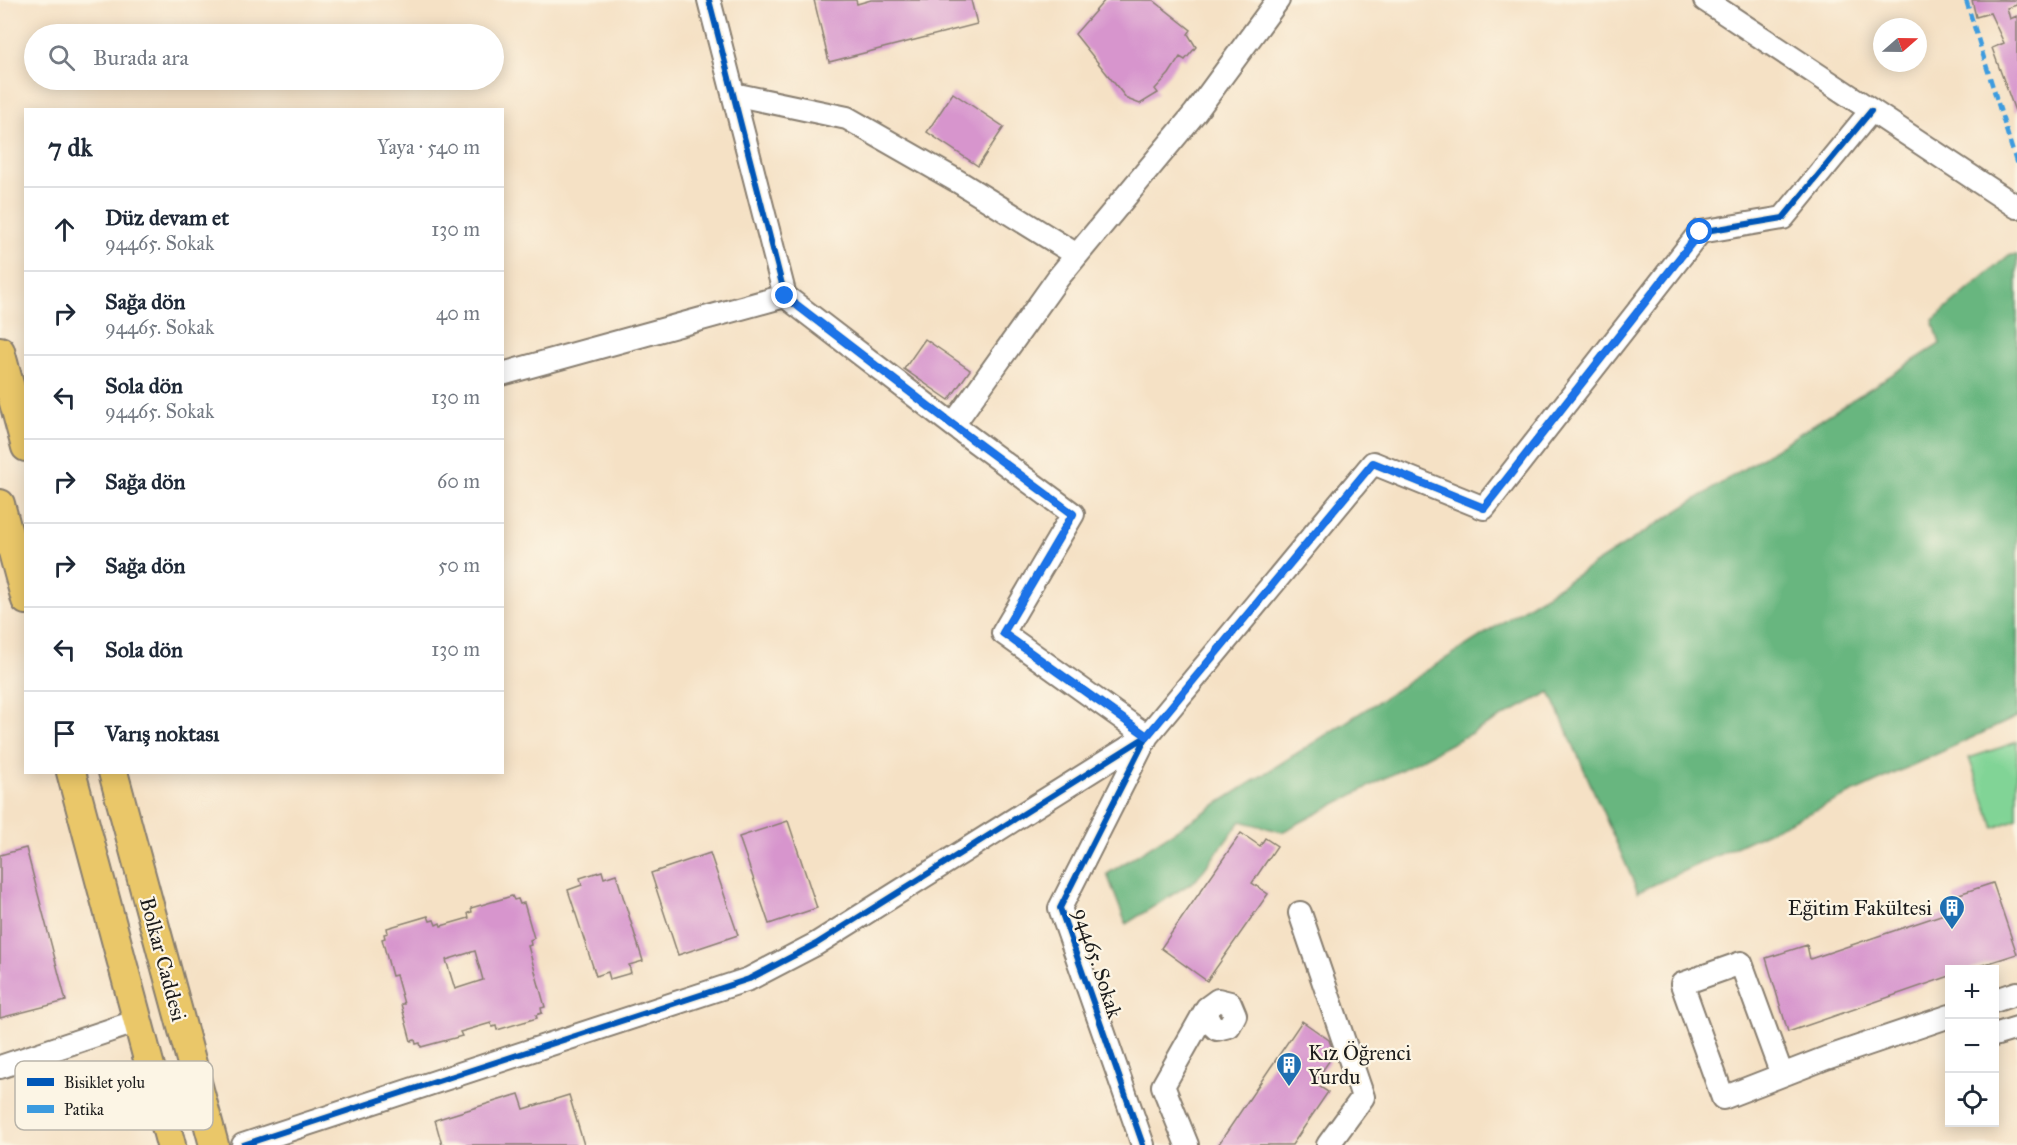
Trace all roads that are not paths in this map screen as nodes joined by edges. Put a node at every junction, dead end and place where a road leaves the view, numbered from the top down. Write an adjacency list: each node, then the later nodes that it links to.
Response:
1 (709, 0): 4 (street)
2 (1278, 0): 7 (street)
3 (1704, 0): 5 (street)
4 (733, 94): 7 (street); 8 (street)
5 (1871, 111): 6 (street); 16 (street, 94465. Sokak)
6 (2017, 207)
7 (1077, 255): 11 (street)
8 (785, 296): 10 (street); 11 (street)
9 (0, 351): 12 (main road)
10 (504, 373)
11 (953, 425): 16 (street)
12 (24, 440)
13 (0, 504): 14 (main road)
14 (6, 547): 15 (main road)
15 (24, 595)
16 (1147, 736): 37 (street); 38 (street, 94465. Sokak)
17 (72, 774): 24 (main road, Bolkar Caddesi)
18 (114, 774): 29 (main road, Bolkar Caddesi)
19 (1300, 913): 40 (street)
20 (2017, 993): 21 (street)
21 (1999, 1000)
22 (1208, 1008): 39 (street)
23 (1945, 1018): 32 (street)
24 (138, 1021): 27 (street); 28 (main road, Bolkar Caddesi)
25 (2017, 1028): 26 (street)
26 (1999, 1034)
27 (18, 1061)
28 (149, 1061)
29 (191, 1061)
30 (15, 1062): 31 (street)
31 (0, 1067)
32 (1782, 1075): 32 (street)
33 (167, 1130): 35 (main road, Bolkar Caddesi)
34 (210, 1130): 36 (main road, Bolkar Caddesi)
35 (171, 1145)
36 (214, 1145)
37 (243, 1145)
38 (1143, 1145)
39 (1187, 1145)
40 (1329, 1145)

